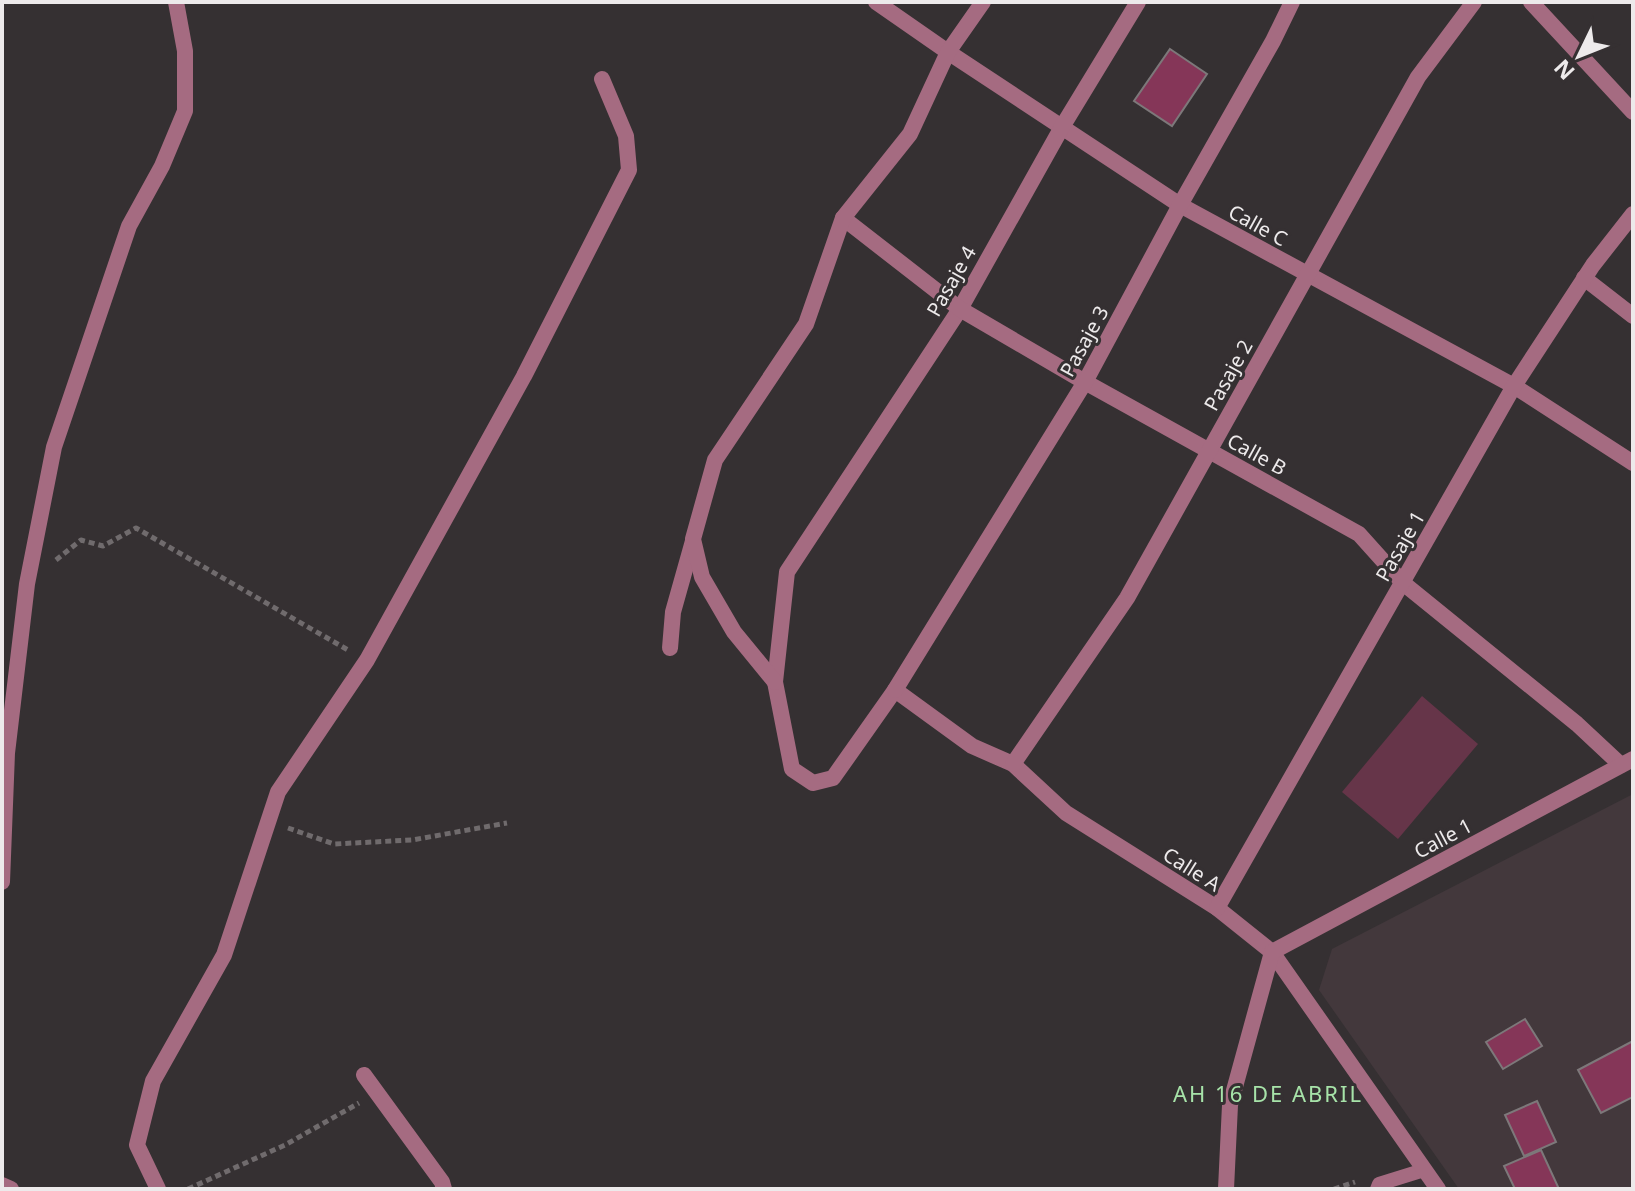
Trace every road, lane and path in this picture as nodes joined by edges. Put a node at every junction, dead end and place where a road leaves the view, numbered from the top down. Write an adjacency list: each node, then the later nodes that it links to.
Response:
1 (176, 2): 25 (street)
2 (876, 2): 8 (street, Calle C)
3 (983, 2): 8 (street)
4 (1138, 2): 11 (street, Pasaje 4)
5 (1292, 2): 12 (street, Pasaje 3)
6 (1474, 2): 15 (street, Pasaje 2)
7 (1531, 2): 10 (street)
8 (948, 52): 11 (street, Calle C); 14 (street)
9 (602, 79): 27 (street)
10 (1633, 112)
11 (1062, 127): 12 (street, Calle C); 17 (street, Pasaje 4)
12 (1180, 205): 15 (street, Calle C); 19 (street, Pasaje 3)
13 (1633, 214): 16 (street, Pasaje 1)
14 (843, 218): 17 (street, Calle B); 23 (street)
15 (1307, 274): 20 (street, Calle C); 21 (street, Pasaje 2)
16 (1584, 278): 18 (street); 20 (street, Pasaje 1)
17 (960, 309): 19 (street, Calle B); 28 (street, Pasaje 4)
18 (1633, 316)
19 (1085, 382): 21 (street, Calle B); 29 (street, Pasaje 3)
20 (1514, 386): 22 (street, Calle C); 24 (street, Pasaje 1)
21 (1209, 449): 24 (street, Calle B); 31 (street, Pasaje 2)
22 (1633, 463)
23 (693, 539): 26 (street); 28 (street)
24 (1403, 583): 30 (street, Calle B); 35 (street, Pasaje 1)
25 (27, 584): 27 (path); 34 (street)
26 (670, 648)
27 (367, 660): 32 (street)
28 (775, 682): 29 (street)
29 (895, 690): 31 (street, Calle A)
30 (1627, 762): 36 (street, Calle 1)
31 (1013, 764): 35 (street, Calle A)
32 (268, 821): 33 (path); 42 (street)
33 (507, 823)
34 (2, 882)
35 (1217, 908): 36 (street, Calle A)
36 (1272, 952): 39 (street, Calle A); 45 (street)
37 (364, 1075): 38 (street)
38 (377, 1093): 43 (path); 44 (street)
39 (1424, 1170): 46 (lane); 47 (street, Calle A)
40 (2, 1185): 41 (street)
41 (11, 1189)
42 (158, 1189)
43 (188, 1189)
44 (444, 1189)
45 (1226, 1189)
46 (1377, 1189)
47 (1438, 1189)

